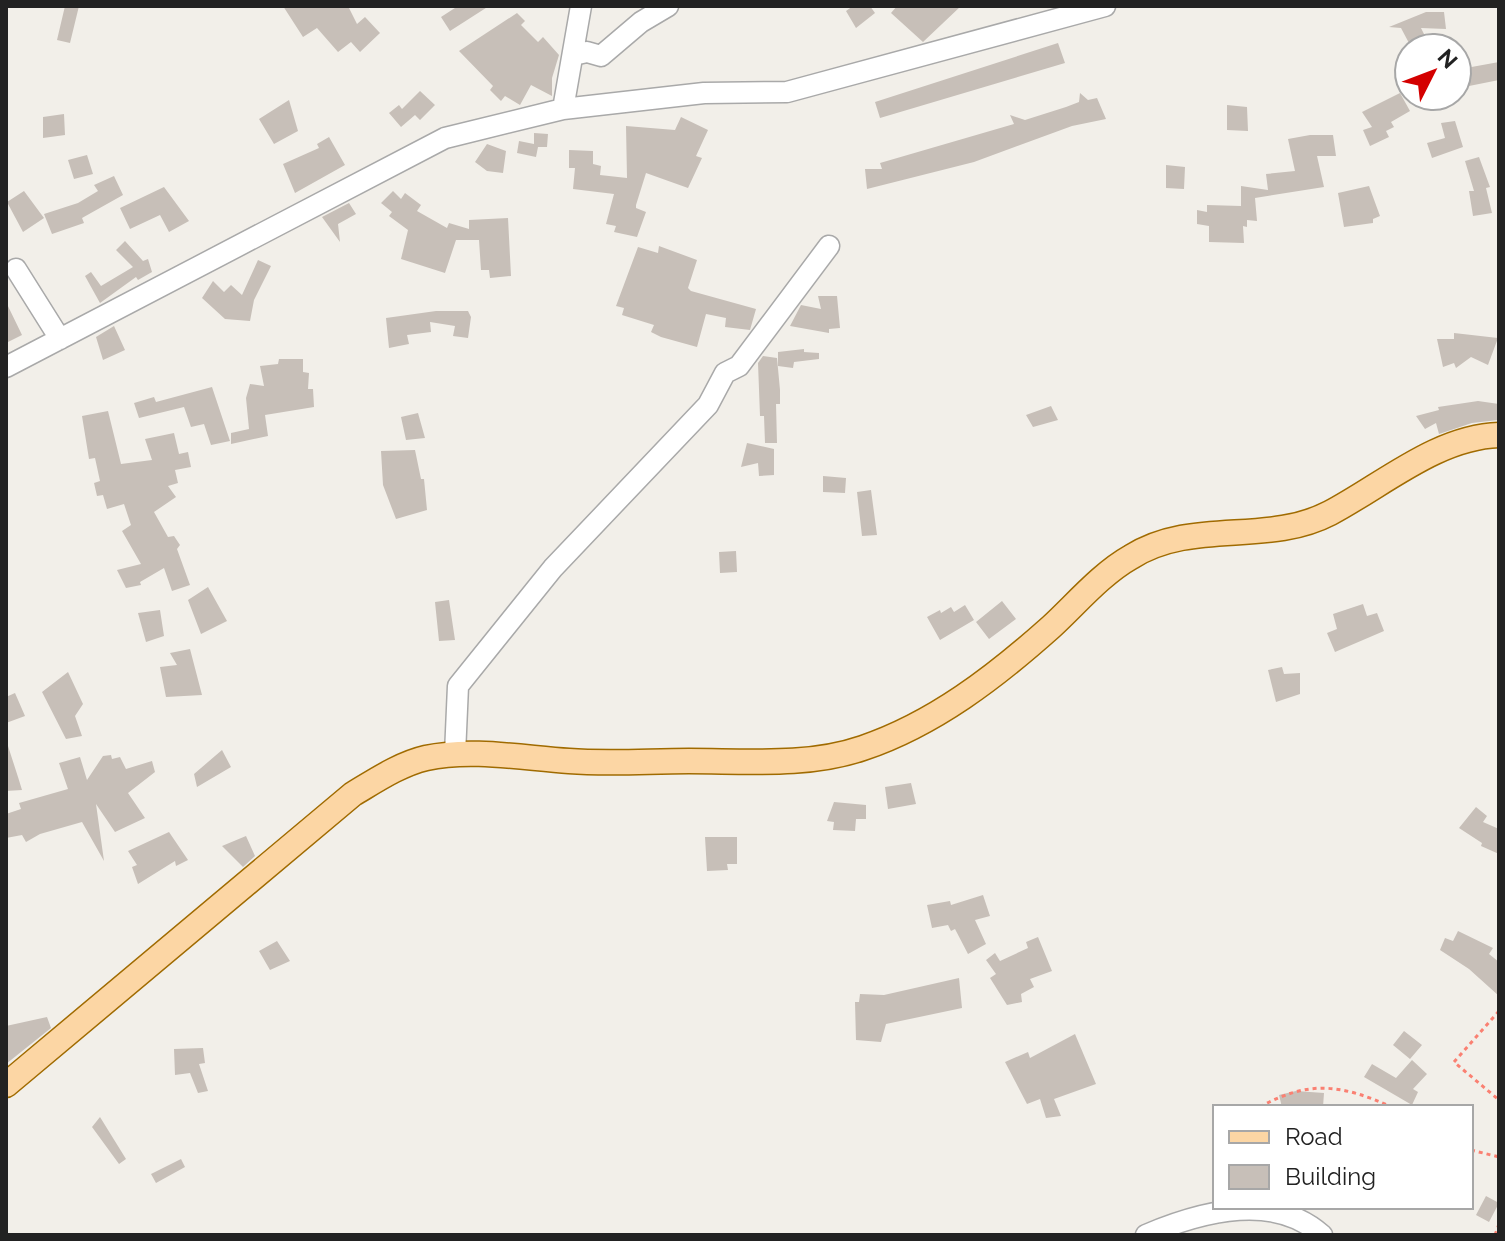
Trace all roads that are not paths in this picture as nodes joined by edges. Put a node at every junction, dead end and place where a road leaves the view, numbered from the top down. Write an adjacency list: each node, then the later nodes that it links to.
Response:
1 (581, 6): 4 (street)
2 (668, 6): 4 (street)
3 (1105, 6): 5 (street)
4 (573, 55): 5 (street)
5 (563, 109): 8 (street)
6 (829, 246): 11 (street)
7 (16, 269): 8 (street)
8 (60, 339): 9 (street)
9 (6, 367)
10 (1499, 435): 11 (main road)
11 (455, 754): 12 (main road)
12 (6, 1085)
13 (1146, 1235): 14 (street)
14 (1322, 1235)

